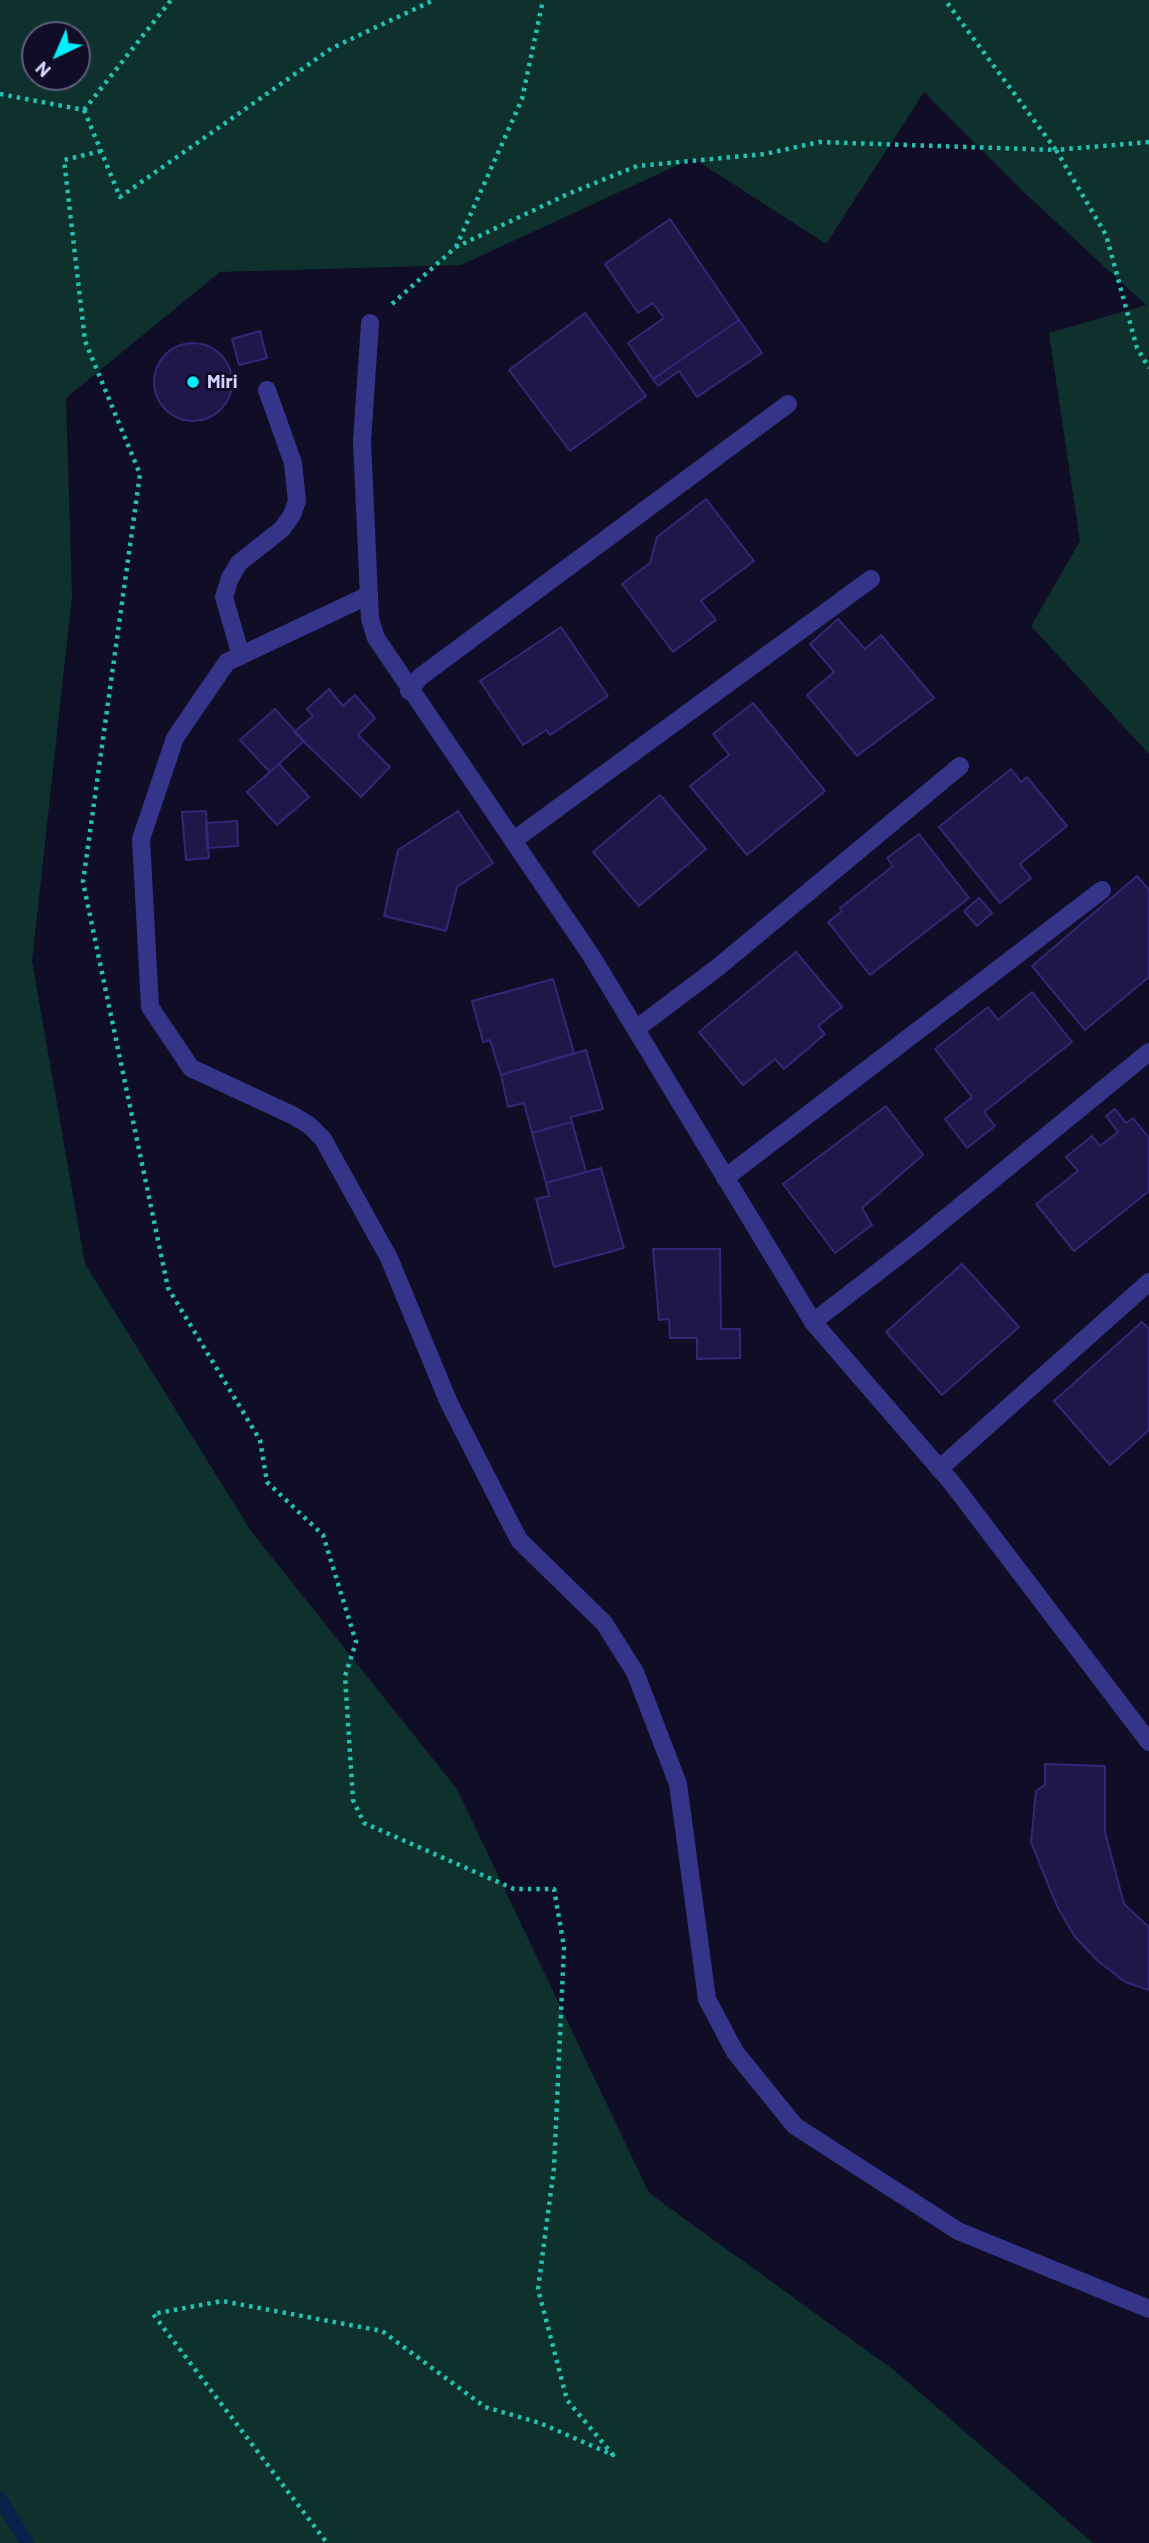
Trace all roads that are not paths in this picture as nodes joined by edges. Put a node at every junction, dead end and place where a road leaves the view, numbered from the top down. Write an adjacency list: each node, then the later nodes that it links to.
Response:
1 (370, 323): 5 (street)
2 (267, 390): 6 (street)
3 (788, 404): 7 (street)
4 (871, 579): 9 (street)
5 (369, 595): 6 (street); 7 (street)
6 (241, 656): 18 (street)
7 (409, 691): 9 (street)
8 (960, 766): 11 (street)
9 (514, 840): 11 (street)
10 (1102, 890): 13 (street)
11 (636, 1029): 13 (street)
12 (1149, 1052): 15 (street)
13 (725, 1178): 15 (street)
14 (1149, 1282): 16 (street)
15 (813, 1322): 16 (street)
16 (939, 1469): 17 (street)
17 (1149, 1742)
18 (1149, 2309)

